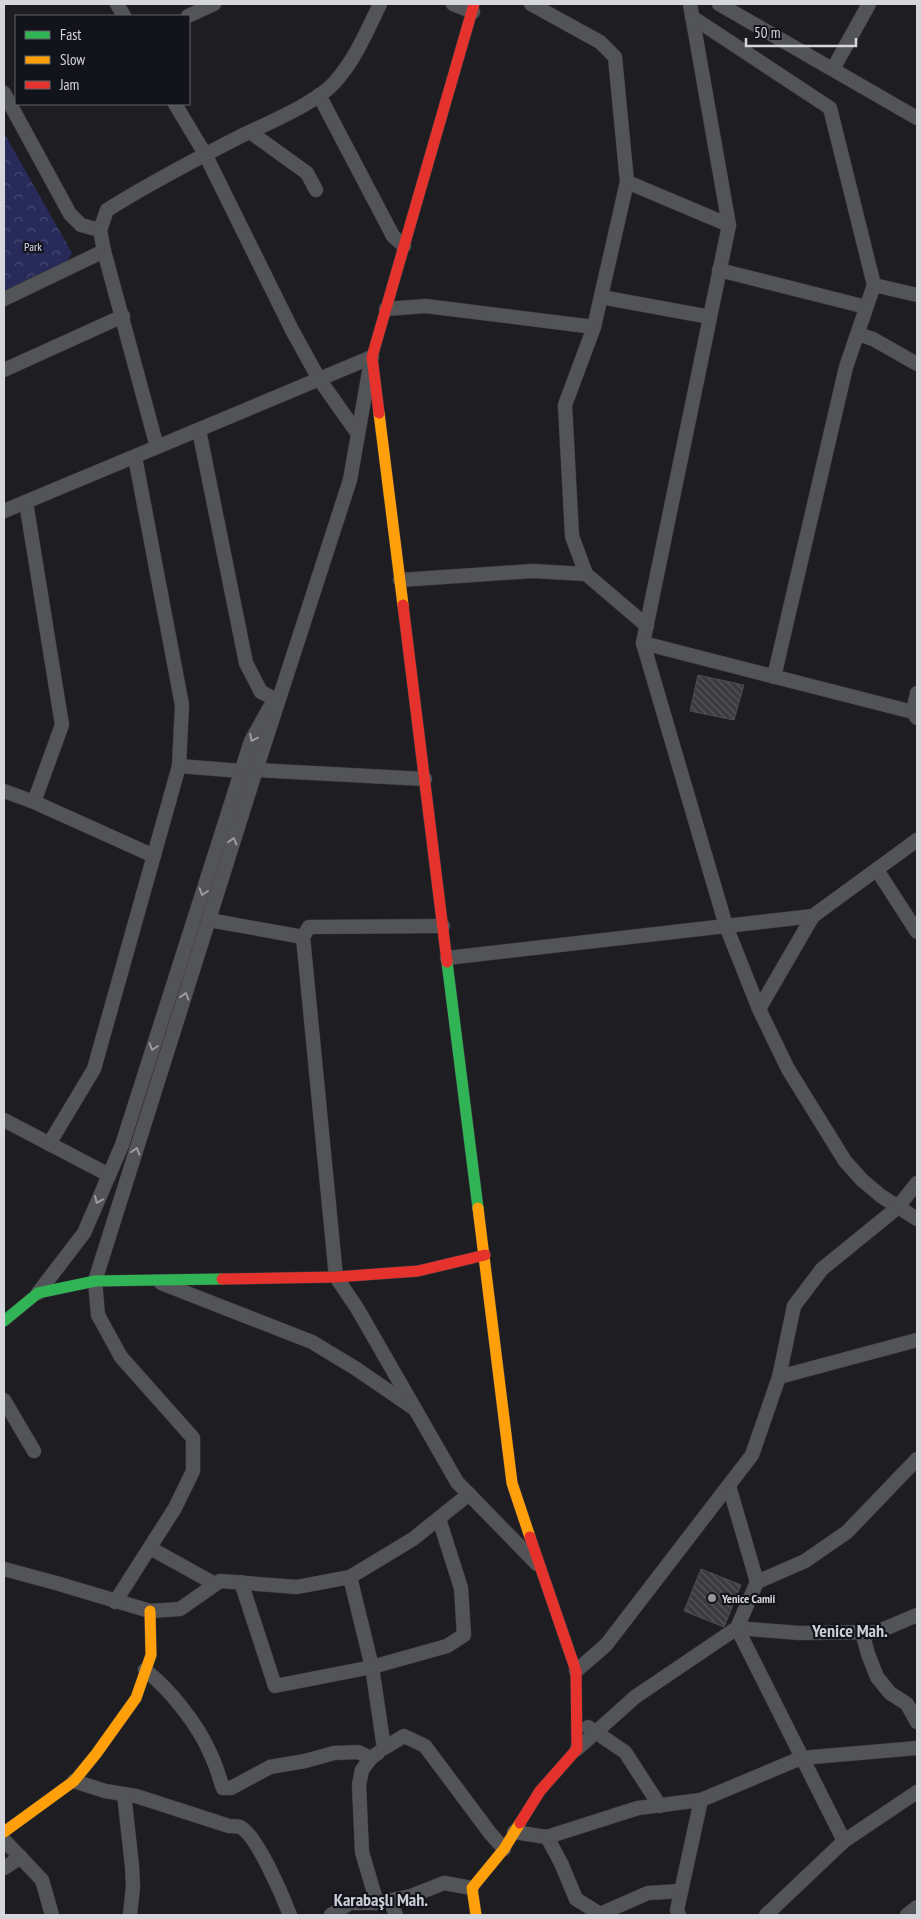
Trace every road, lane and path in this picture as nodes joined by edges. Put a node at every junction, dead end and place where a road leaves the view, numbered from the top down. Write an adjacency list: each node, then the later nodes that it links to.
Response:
1 (117, 4): 10 (street)
2 (214, 4): 11 (street)
3 (380, 4): 14 (street)
4 (453, 4): 8 (street)
5 (531, 4): 19 (street)
6 (720, 4): 12 (street)
7 (869, 4): 12 (street)
8 (474, 8): 23 (street)
9 (691, 10): 21 (street); 26 (street)
10 (123, 15)
11 (190, 15)
12 (833, 69): 16 (street)
13 (4, 93): 22 (street)
14 (319, 95): 17 (street); 23 (street)
15 (176, 105): 18 (street)
16 (917, 118)
17 (250, 132): 18 (street); 20 (street)
18 (205, 154): 22 (street); 39 (street)
19 (627, 182): 21 (street); 28 (street)
20 (316, 190)
21 (729, 225): 25 (street)
22 (100, 230): 24 (street)
23 (404, 246): 31 (street)
24 (104, 251): 29 (street); 32 (street)
25 (719, 270): 30 (street); 33 (street)
26 (874, 285): 27 (street); 30 (street)
27 (917, 295)
28 (600, 297): 33 (street); 34 (street)
29 (4, 299)
30 (866, 307): 35 (street)
31 (386, 309): 34 (street); 36 (street)
32 (123, 316): 38 (street); 42 (street)
33 (710, 317): 48 (street)
34 (594, 327): 46 (street)
35 (858, 334): 37 (street); 50 (street)
36 (372, 357): 39 (street); 41 (street); 47 (street)
37 (917, 364)
38 (4, 370)
39 (319, 379): 40 (street); 41 (street)
40 (199, 430): 42 (street); 53 (street)
41 (358, 434): 51 (street)
42 (157, 447): 43 (street)
43 (134, 456): 44 (street); 55 (street)
44 (26, 502): 45 (street); 60 (street)
45 (4, 512)
46 (586, 574): 47 (street); 48 (street)
47 (400, 580): 58 (street)
48 (647, 626): 49 (street)
49 (643, 643): 50 (street); 67 (street)
50 (774, 676): 54 (street)
51 (285, 680): 53 (street); 56 (street)
52 (917, 693): 54 (street)
53 (275, 699): 57 (street, one-way to 57)
54 (915, 715)
55 (179, 766): 57 (street); 62 (street)
56 (256, 770): 57 (street); 58 (street); 65 (street, one-way to 56)
57 (241, 771): 74 (street, one-way to 74)
58 (425, 779): 66 (street)
59 (4, 791): 60 (street)
60 (34, 802): 62 (street)
61 (917, 840): 63 (street)
62 (154, 856): 73 (street)
63 (877, 870): 64 (street); 68 (street)
64 (813, 916): 67 (street); 71 (street)
65 (209, 920): 69 (street); 81 (street, one-way to 65)
66 (443, 926): 69 (street); 70 (street)
67 (726, 926): 70 (street); 71 (street)
68 (917, 932)
69 (303, 938): 79 (street)
70 (447, 958): 78 (street)
71 (759, 1009): 76 (street)
72 (4, 1120): 73 (street)
73 (49, 1144): 74 (street)
74 (109, 1175): 82 (street, one-way to 82)
75 (917, 1183): 76 (street)
76 (897, 1208): 77 (street); 85 (street)
77 (917, 1219)
78 (485, 1255): 79 (street); 94 (street)
79 (336, 1277): 80 (street); 87 (street)
80 (154, 1280): 81 (street); 87 (street)
81 (95, 1281): 82 (street); 93 (street)
82 (38, 1293): 83 (street)
83 (4, 1320)
84 (917, 1340): 85 (street)
85 (779, 1377): 90 (street)
86 (4, 1400): 88 (street)
87 (415, 1409): 91 (street)
88 (34, 1451)
89 (917, 1459): 98 (street)
90 (729, 1486): 98 (street); 107 (street)
91 (469, 1494): 92 (street); 94 (street)
92 (439, 1518): 96 (street); 105 (street)
93 (150, 1548): 99 (street); 100 (street)
94 (541, 1568): 107 (street)
95 (4, 1569): 100 (street)
96 (350, 1577): 97 (street); 105 (street)
97 (241, 1582): 99 (street); 105 (street)
98 (757, 1582): 103 (street)
99 (215, 1584): 101 (street)
100 (115, 1602): 101 (street)
101 (150, 1611): 106 (street)
102 (917, 1615): 104 (street)
103 (738, 1628): 104 (street); 110 (street); 115 (street)
104 (862, 1632): 109 (street)
105 (372, 1667): 111 (street)
106 (146, 1670): 114 (street); 116 (street)
107 (576, 1671): 108 (street)
108 (576, 1720): 110 (street); 113 (street)
109 (917, 1722)
110 (595, 1732): 113 (street); 120 (street)
111 (384, 1748): 114 (street); 126 (street)
112 (917, 1748): 115 (street)
113 (577, 1749): 122 (street)
114 (371, 1758): 131 (street)
115 (801, 1758): 119 (street); 125 (street)
116 (74, 1781): 118 (street); 121 (street)
117 (917, 1792): 125 (street)
118 (124, 1794): 134 (street); 135 (street)
119 (701, 1800): 120 (street); 130 (street)
120 (660, 1806): 123 (street)
121 (4, 1832)
122 (514, 1832): 123 (street); 126 (street)
123 (547, 1837): 139 (street)
124 (4, 1840): 127 (street)
125 (844, 1841): 141 (street)
126 (504, 1849): 129 (street)
127 (21, 1857): 128 (street); 133 (street)
128 (4, 1868)
129 (472, 1888): 131 (street); 138 (street)
130 (681, 1890): 139 (street); 140 (street)
131 (383, 1902): 136 (street); 137 (street)
132 (917, 1907): 142 (street)
133 (52, 1915)
134 (130, 1915)
135 (290, 1915)
136 (331, 1915)
137 (396, 1915)
138 (476, 1915)
139 (600, 1915)
140 (679, 1915)
141 (766, 1915)
142 (907, 1915)

